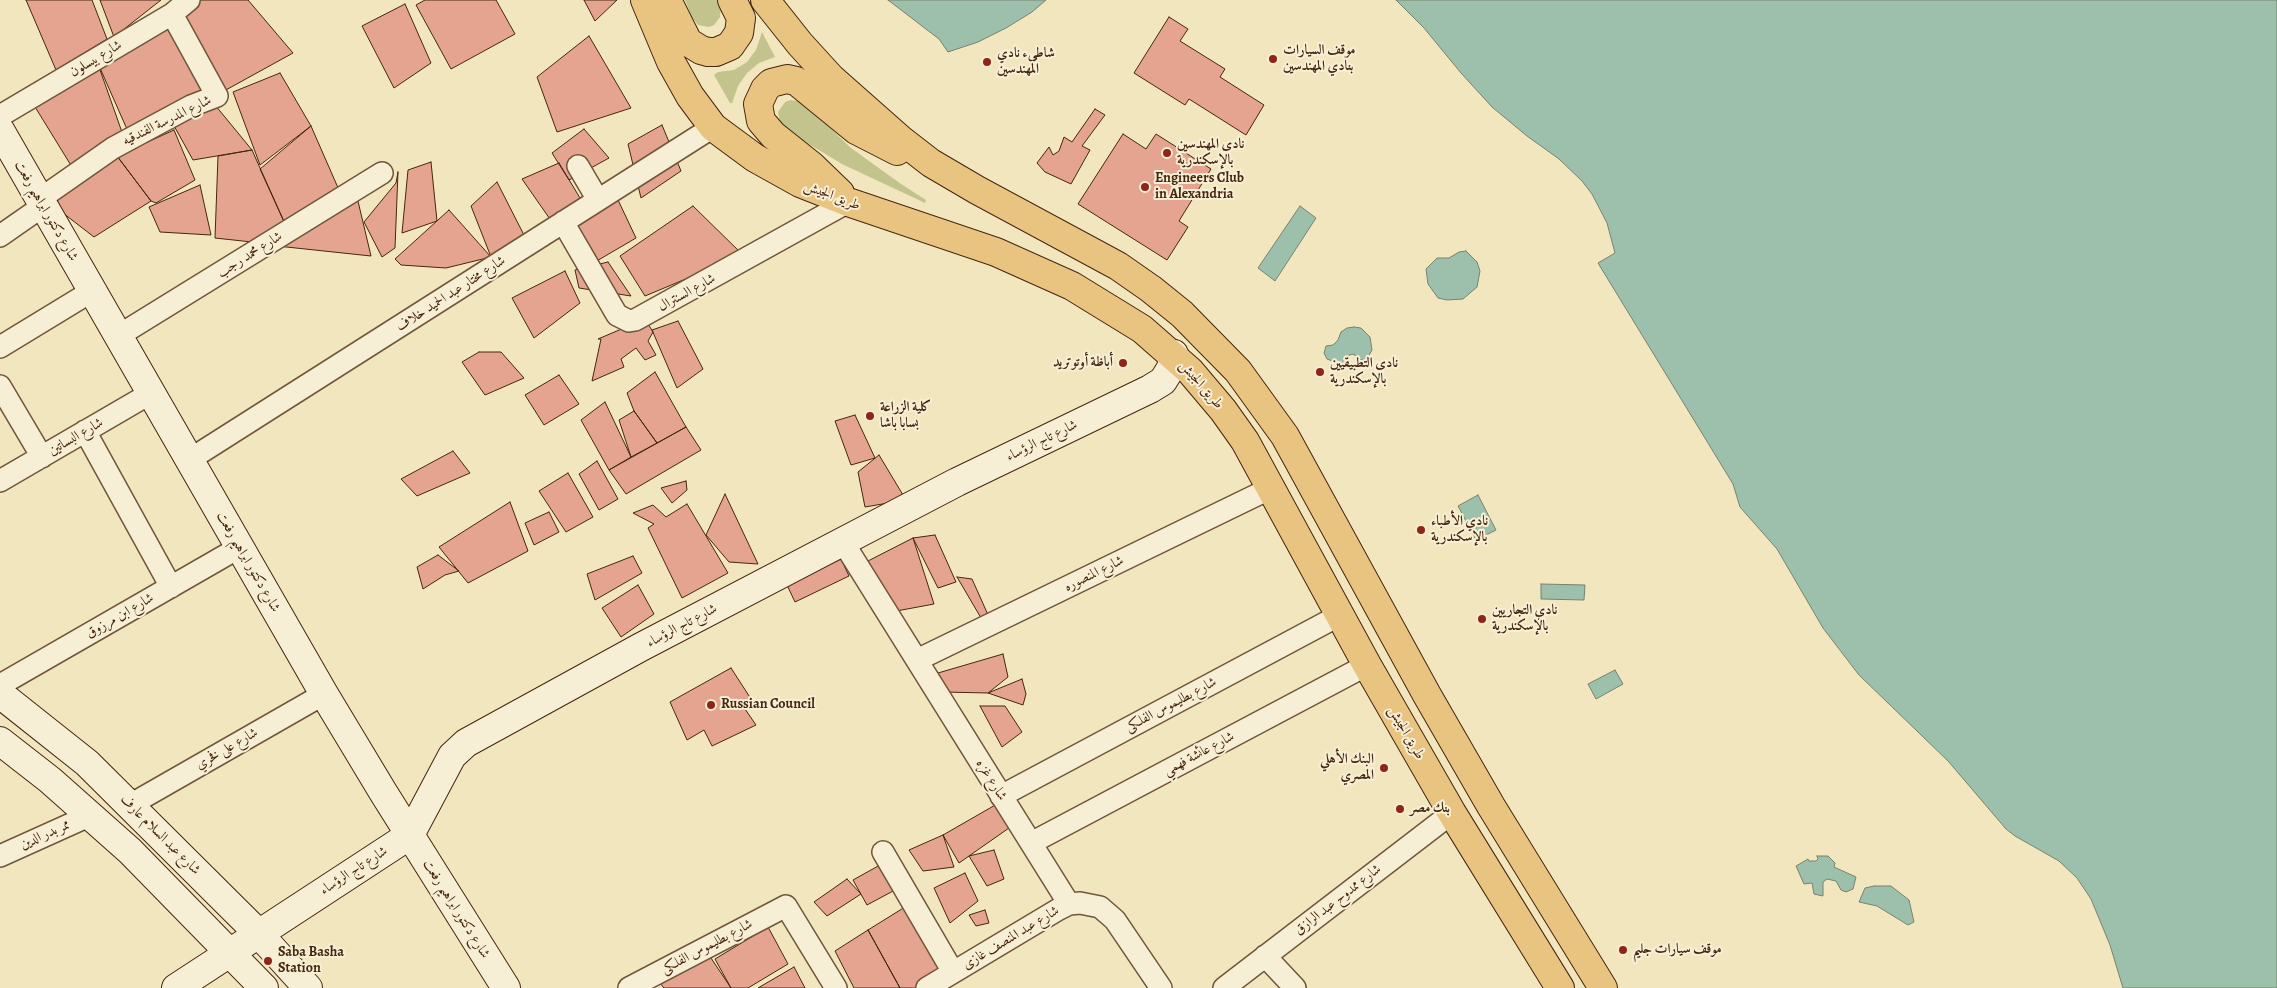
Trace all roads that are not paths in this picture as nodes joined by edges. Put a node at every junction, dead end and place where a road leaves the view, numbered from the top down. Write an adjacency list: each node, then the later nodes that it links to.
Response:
1 (190, 0): 6 (street, شارع بيسلون)
2 (645, 0): 8 (highway, طريق الجيش)
3 (667, 0): 4 (highway)
4 (732, 0)
5 (765, 0): 10 (highway)
6 (172, 14): 7 (street, شارع بيسلون); 14 (street, شارع المدرسة الفندقيه)
7 (0, 116)
8 (713, 127): 13 (street, شارع مختار عبد الحميد خلاف); 15 (highway, طريق الجيش)
9 (0, 130): 14 (street, شارع دكتور ابراهيم رفعت)
10 (931, 163): 15 (highway); 63 (highway)
11 (578, 166): 13 (street)
12 (382, 173): 19 (street, شارع محمد رجب)
13 (598, 200): 16 (street, شارع مختار عبد الحميد خلاف)
14 (42, 202): 17 (street); 18 (street, شارع دكتور ابراهيم رفعت)
15 (848, 202): 16 (street, شارع السنترال); 21 (highway, طريق الجيش)
16 (563, 222): 26 (street, شارع مختار عبد الحميد خلاف)
17 (0, 236)
18 (92, 291): 19 (street, شارع دكتور ابراهيم رفعت); 20 (street)
19 (118, 336): 23 (street, شارع دكتور ابراهيم رفعت)
20 (0, 347)
21 (1174, 354): 28 (highway, طريق الجيش); 29 (street, شارع تاج الرؤساء)
22 (0, 386): 25 (street)
23 (151, 393): 24 (street, شارع البساتين); 26 (street, شارع دكتور ابراهيم رفعت)
24 (85, 432): 25 (street, شارع البساتين); 31 (street)
25 (42, 457): 27 (street, شارع البساتين)
26 (190, 460): 30 (street, شارع دكتور ابراهيم رفعت)
27 (0, 480)
28 (1270, 488): 32 (highway, طريق الجيش); 33 (street, شارع المنصوره)
29 (843, 542): 33 (street, شارع غزه); 43 (street, شارع تاج الرؤساء)
30 (240, 547): 31 (street, شارع ابن مرزوق); 37 (street, شارع دكتور ابراهيم رفعت)
31 (171, 587): 35 (street, شارع ابن مرزوق)
32 (1340, 615): 34 (highway, طريق الجيش); 39 (street, شارع بطليموس الفلكى)
33 (917, 660): 39 (street, شارع غزه)
34 (1367, 665): 41 (highway, طريق الجيش); 44 (street, شارع عائشة فهمي)
35 (0, 685)
36 (0, 694): 40 (street, شارع عبد السلام عارف)
37 (324, 694): 40 (street, شارع على فخري); 43 (street, شارع دكتور ابراهيم رفعت)
38 (0, 741): 42 (street)
39 (1001, 796): 44 (street, شارع غزه)
40 (130, 805): 48 (street, شارع عبد السلام عارف)
41 (1452, 813): 50 (street, شارع ممدوح عبد الرازق); 62 (highway, طريق الجيش)
42 (91, 815): 46 (street, ممر بدر الدين); 49 (street)
43 (410, 835): 48 (street, شارع تاج الرؤساء); 55 (street, شارع دكتور ابراهيم رفعت)
44 (1031, 843): 47 (street, شارع غزه)
45 (883, 852): 51 (street)
46 (0, 856)
47 (1069, 904): 51 (street, شارع عبد المنصف غازى); 59 (street)
48 (258, 933): 49 (street, شارع تاج الرؤساء); 54 (street, شارع عبد السلام عارف)
49 (229, 952): 52 (street, شارع تاج الرؤساء); 53 (street)
50 (1265, 956): 60 (street, شارع ممدوح عبد الرازق); 61 (street)
51 (953, 972): 58 (street, شارع عبد المنصف غازى)
52 (176, 988)
53 (264, 988)
54 (308, 988)
55 (506, 988)
56 (629, 988): 57 (street, شارع بطليموس الفلكى)
57 (836, 988)
58 (927, 988)
59 (1161, 988)
60 (1224, 988)
61 (1294, 988)
62 (1560, 988)
63 (1603, 988)

